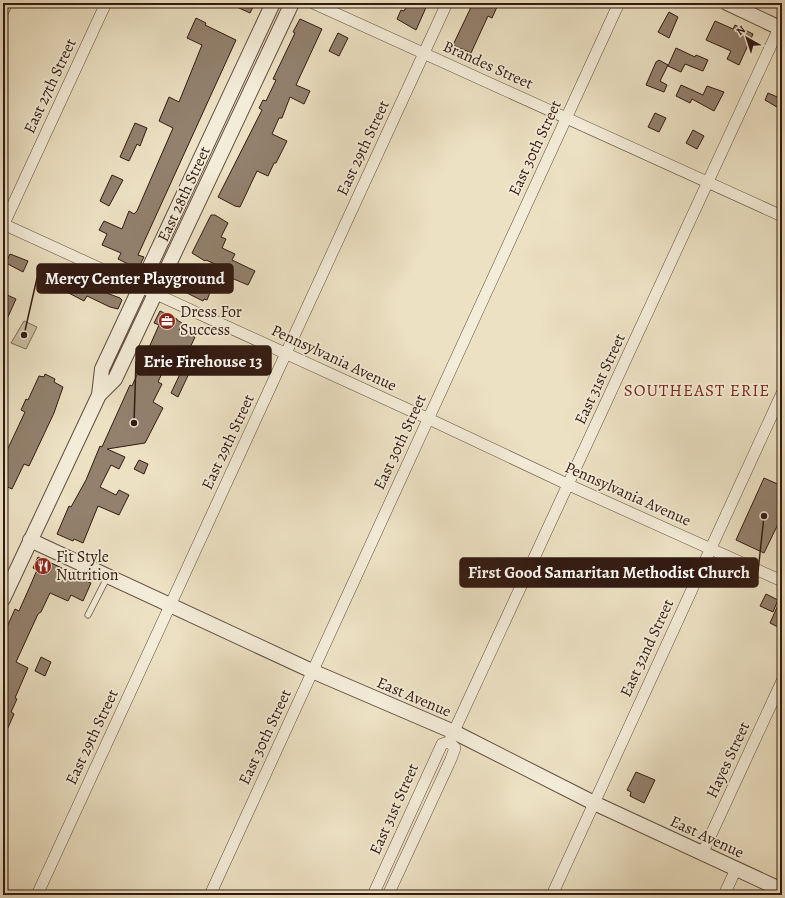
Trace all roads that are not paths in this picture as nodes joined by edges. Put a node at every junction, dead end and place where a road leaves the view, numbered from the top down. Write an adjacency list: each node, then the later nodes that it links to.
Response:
1 (10, 3): 9 (lane)
2 (106, 3): 15 (street, East 27th Street)
3 (273, 3): 16 (street, East 28th Street)
4 (292, 3): 17 (street, East 28th Street)
5 (313, 3): 11 (street, Brandes Street)
6 (447, 3): 11 (street, East 29th Street)
7 (619, 3): 12 (street, East 30th Street)
8 (727, 3): 10 (street)
9 (3, 17)
10 (781, 28): 13 (street, East 31st Street)
11 (424, 53): 12 (street, Brandes Street); 18 (street, East 29th Street)
12 (567, 117): 13 (street, Brandes Street); 21 (street, East 30th Street)
13 (709, 182): 14 (street, Brandes Street); 22 (street, East 31st Street)
14 (782, 216)
15 (3, 225): 16 (street, Pennsylvania Avenue)
16 (140, 287): 17 (street, Pennsylvania Avenue); 20 (street, East 28th Street)
17 (156, 294): 18 (street, Pennsylvania Avenue); 20 (street, East 28th Street)
18 (286, 354): 21 (street, Pennsylvania Avenue); 28 (street, East 29th Street)
19 (782, 393): 24 (street, East 32nd Street)
20 (99, 395): 23 (street, East 28th Street)
21 (428, 419): 22 (street, Pennsylvania Avenue); 30 (street, East 30th Street)
22 (569, 485): 24 (street, Pennsylvania Avenue); 32 (street, East 31st Street)
23 (30, 540): 25 (street, East Avenue); 27 (street, East 28th Street)
24 (710, 549): 26 (street, Pennsylvania Avenue); 33 (street, East 32nd Street)
25 (108, 576): 28 (street, East Avenue); 29 (lane)
26 (782, 582)
27 (4, 594)
28 (171, 605): 30 (street, East Avenue); 37 (street, East 29th Street)
29 (88, 615)
30 (312, 671): 32 (street, East Avenue); 38 (street, East 30th Street)
31 (782, 682): 34 (street, Hayes Street)
32 (451, 737): 33 (street, East Avenue); 39 (street, East 31st Street); 40 (street, East 31st Street)
33 (594, 803): 34 (street, East Avenue); 41 (street, East 32nd Street)
34 (703, 852): 35 (street, East Avenue)
35 (736, 869): 36 (street, East Avenue); 42 (street)
36 (782, 890)
37 (37, 895)
38 (210, 895)
39 (373, 895)
40 (388, 895)
41 (552, 895)
42 (724, 895)

